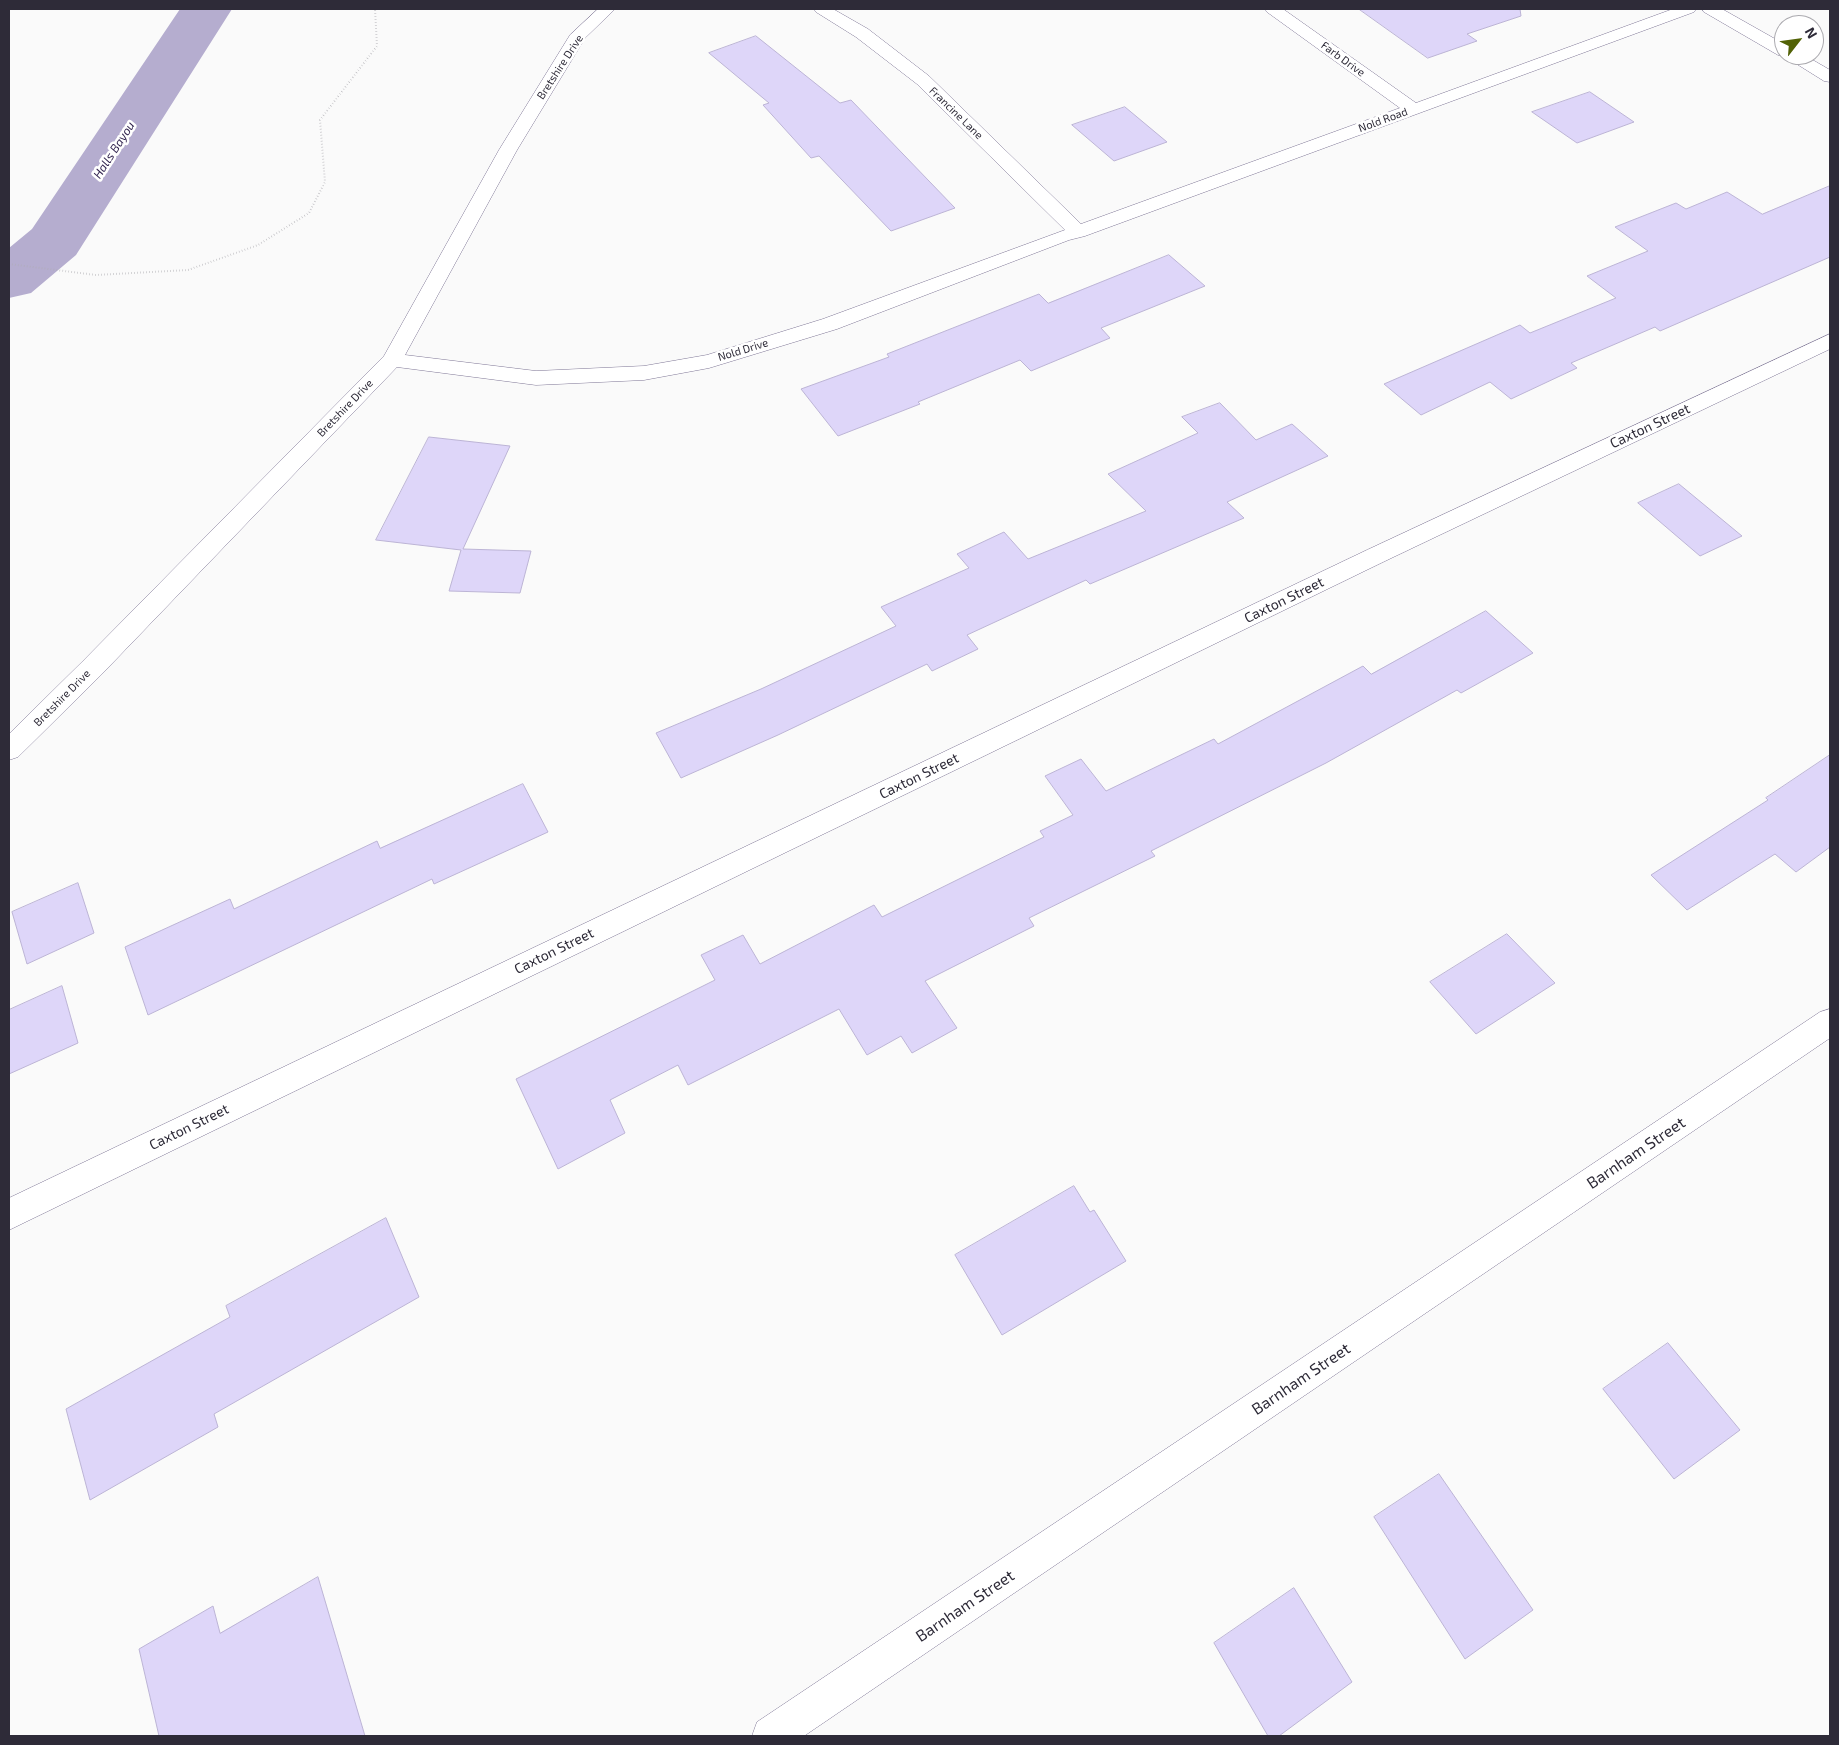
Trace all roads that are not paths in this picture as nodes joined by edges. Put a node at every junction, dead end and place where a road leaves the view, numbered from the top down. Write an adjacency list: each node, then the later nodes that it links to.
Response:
1 (607, 9): 12 (street, Bretshire Drive)
2 (822, 9): 10 (street, Francine Lane)
3 (1273, 9): 9 (street, Farb Drive)
4 (1688, 9): 9 (street, Nold Road)
5 (1710, 9): 6 (street)
6 (1774, 45)
7 (1809, 65): 8 (street)
8 (1830, 77)
9 (1413, 109): 10 (street, Nold Road)
10 (1078, 232): 12 (street, Nold Drive)
11 (1830, 341): 15 (street, Caxton Street)
12 (392, 360): 13 (street, Bretshire Drive)
13 (9, 750)
14 (1830, 1022): 16 (street, Barnham Street)
15 (9, 1214)
16 (771, 1736)

